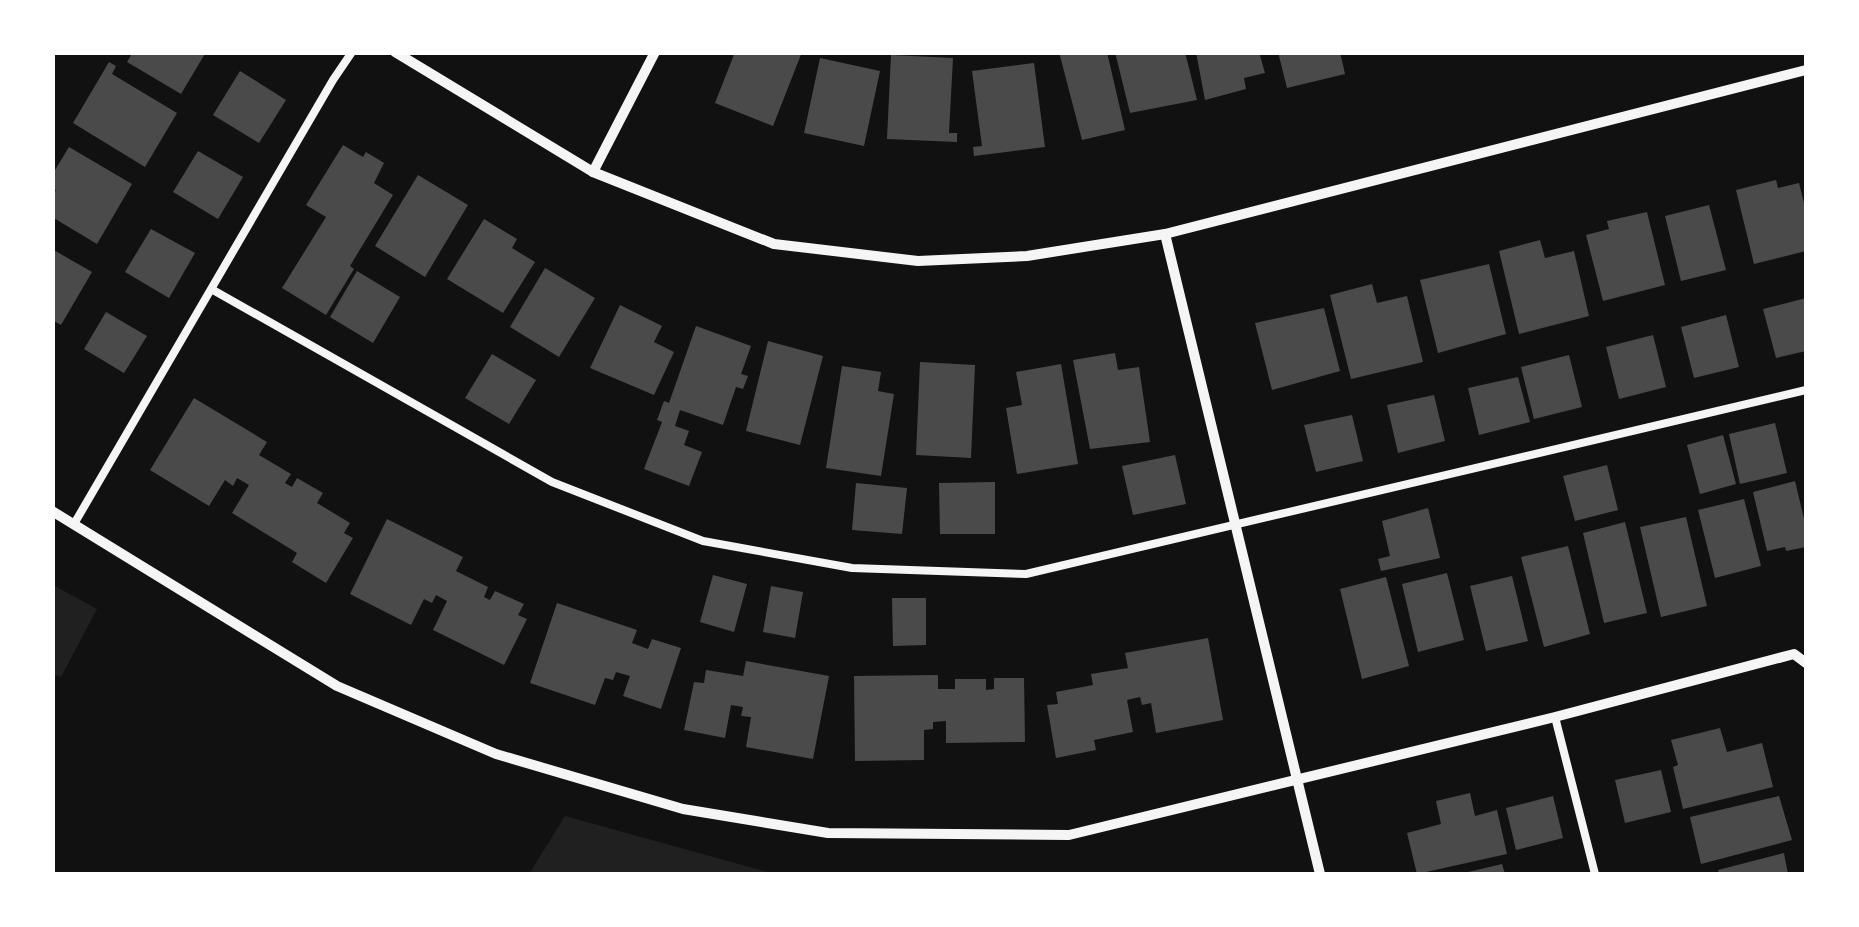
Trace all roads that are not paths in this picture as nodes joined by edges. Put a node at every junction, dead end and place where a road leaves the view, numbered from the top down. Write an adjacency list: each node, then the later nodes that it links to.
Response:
1 (352, 52): 7 (lane)
2 (395, 52): 5 (street)
3 (655, 52): 5 (street)
4 (1806, 70): 6 (street)
5 (593, 172): 6 (street)
6 (1165, 234): 11 (street)
7 (213, 290): 10 (lane); 11 (lane)
8 (1806, 390): 11 (lane)
9 (52, 512): 10 (street)
10 (74, 524): 14 (street)
11 (1238, 526): 14 (street)
12 (1806, 663): 13 (street)
13 (1555, 717): 14 (street); 16 (lane)
14 (1297, 780): 15 (street)
15 (1320, 874)
16 (1595, 874)

